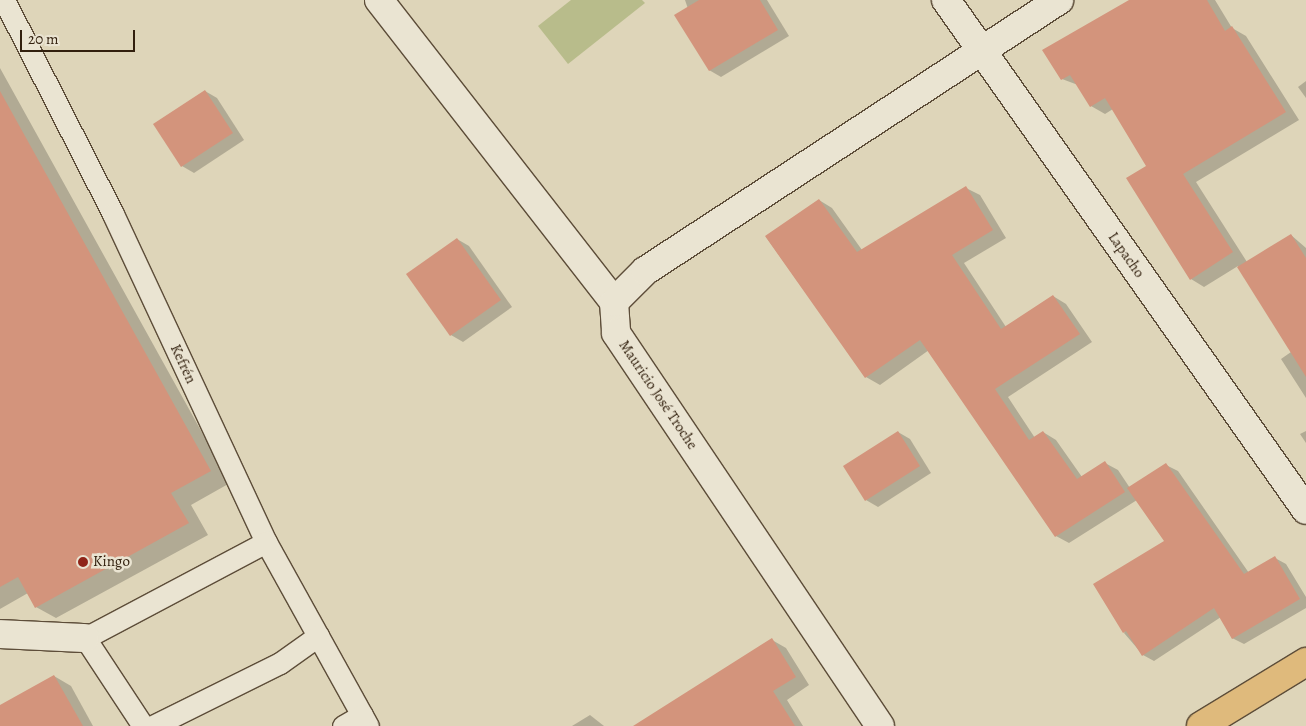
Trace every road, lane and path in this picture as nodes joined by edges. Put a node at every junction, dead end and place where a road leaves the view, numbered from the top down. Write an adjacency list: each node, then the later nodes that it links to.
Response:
1 (4, 0): 8 (lane, Kefrén)
2 (379, 0): 6 (street)
3 (946, 0): 5 (street, Lapacho)
4 (1059, 0): 5 (street)
5 (984, 53): 6 (street); 7 (street, Lapacho)
6 (614, 302): 18 (street, Mauricio José Troche)
7 (1306, 510)
8 (266, 542): 10 (lane, Kefrén); 11 (lane)
9 (0, 634): 11 (street)
10 (318, 636): 13 (lane, Kefrén); 16 (lane)
11 (85, 638): 15 (lane)
12 (1306, 662): 14 (main road)
13 (365, 721): 17 (lane)
14 (1208, 724)
15 (143, 726)
16 (153, 726)
17 (343, 726)
18 (880, 726)

